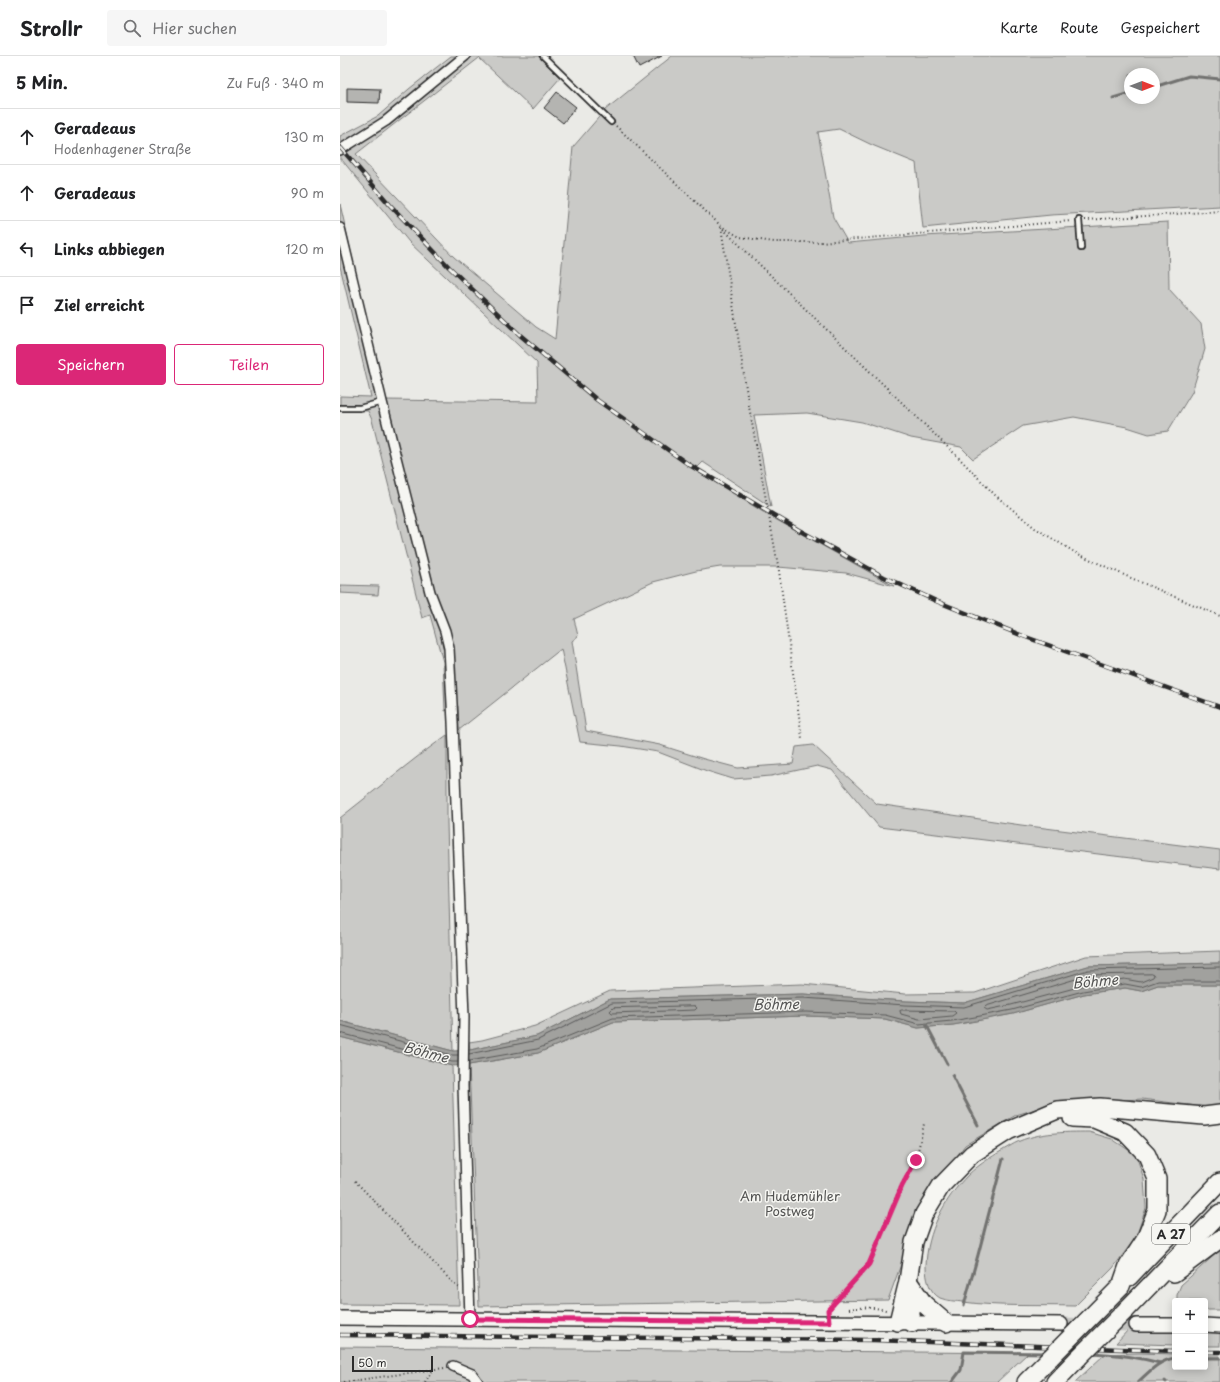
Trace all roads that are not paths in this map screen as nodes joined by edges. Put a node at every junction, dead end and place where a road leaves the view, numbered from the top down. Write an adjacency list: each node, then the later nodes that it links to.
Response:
1 (465, 56): 4 (street)
2 (542, 56): 3 (lane)
3 (611, 122)
4 (340, 150)
5 (1080, 220): 7 (lane)
6 (340, 228): 8 (street)
7 (1081, 248)
8 (382, 402): 9 (lane); 19 (street)
9 (340, 408)
10 (1220, 1114): 11 (highway)
11 (1037, 1119): 15 (highway); 16 (highway)
12 (1220, 1182): 16 (highway, A 27)
13 (1220, 1213): 17 (highway, A 27)
14 (1220, 1239): 17 (highway)
15 (908, 1281): 20 (highway); 21 (highway)
16 (1121, 1286): 29 (highway, A 27, bridge)
17 (1126, 1310): 30 (highway, A 27, bridge)
18 (340, 1318): 19 (main road)
19 (470, 1319): 20 (main road)
20 (905, 1322): 21 (main road)
21 (946, 1323): 22 (main road)
22 (1060, 1324)
23 (1136, 1325): 24 (main road)
24 (1172, 1325)
25 (1208, 1326): 26 (main road)
26 (1220, 1326)
27 (453, 1366): 28 (street)
28 (478, 1382)
29 (1026, 1382)
30 (1055, 1382)

